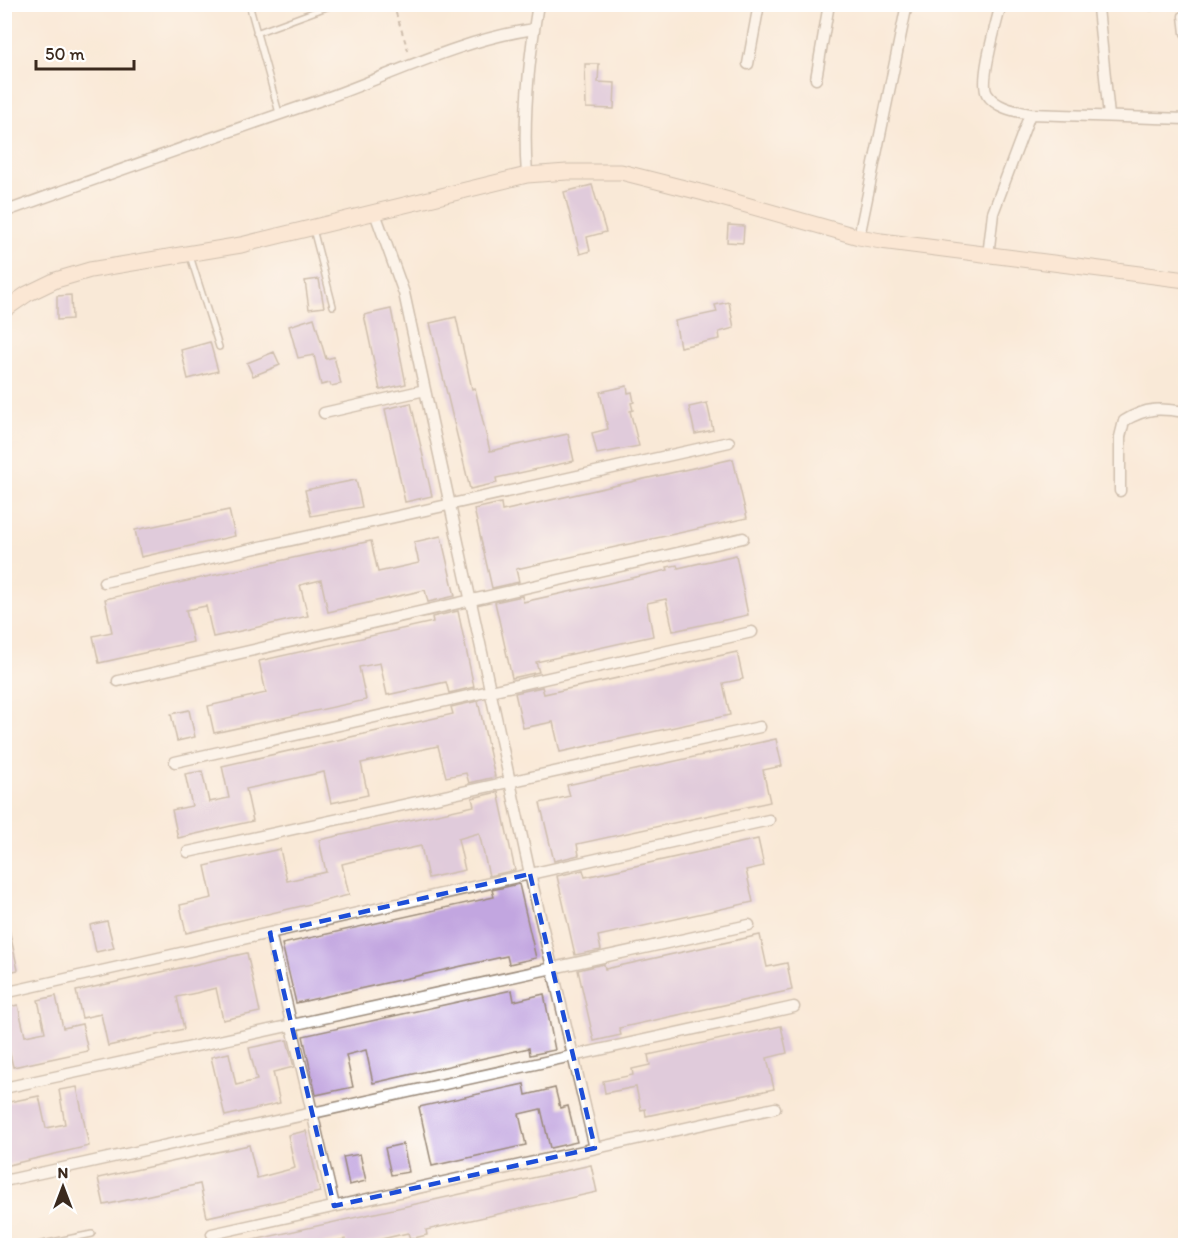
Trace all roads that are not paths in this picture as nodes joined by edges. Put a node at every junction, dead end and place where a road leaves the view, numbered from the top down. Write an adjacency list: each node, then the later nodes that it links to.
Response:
1 (249, 4): 11 (lane)
2 (335, 4): 11 (lane)
3 (538, 4): 10 (street)
4 (759, 4): 13 (street)
5 (829, 4): 14 (street)
6 (907, 4): 23 (street)
7 (1001, 4): 16 (street)
8 (1098, 8): 17 (street)
9 (1184, 16): 12 (street)
10 (534, 29): 15 (street); 19 (street)
11 (256, 33): 15 (lane)
12 (1185, 33)
13 (748, 64)
14 (816, 79)
15 (279, 113): 20 (street)
16 (1030, 114): 17 (street); 25 (street)
17 (1109, 116): 18 (street)
18 (1185, 119)
19 (527, 176): 21 (main road); 23 (main road)
20 (4, 212)
21 (375, 213): 22 (main road); 30 (street)
22 (313, 228): 24 (main road); 27 (lane)
23 (859, 237): 25 (main road)
24 (190, 254): 28 (main road); 29 (lane)
25 (987, 255): 26 (main road)
26 (1185, 280)
27 (333, 306)
28 (4, 310)
29 (219, 347)
30 (425, 390): 32 (street); 35 (street)
31 (1185, 412): 34 (street)
32 (324, 413)
33 (729, 442): 35 (street)
34 (1120, 491)
35 (450, 504): 37 (street); 38 (street)
36 (743, 538): 38 (street)
37 (104, 582)
38 (471, 600): 40 (street); 41 (street)
39 (752, 633): 41 (street)
40 (118, 681)
41 (491, 691): 43 (street); 44 (street)
42 (760, 728): 44 (street)
43 (175, 762)
44 (510, 782): 46 (street); 47 (street)
45 (769, 820): 47 (street)
46 (188, 852)
47 (530, 874): 49 (street); 50 (street)
48 (749, 925): 50 (street)
49 (270, 933): 51 (street); 53 (street)
50 (552, 968): 53 (street); 54 (street)
51 (4, 993)
52 (794, 1007): 54 (street)
53 (291, 1025): 55 (street); 57 (street)
54 (573, 1056): 57 (street); 58 (street)
55 (4, 1088)
56 (775, 1107): 58 (street)
57 (312, 1113): 59 (street); 60 (street)
58 (595, 1148): 60 (street)
59 (4, 1181)
60 (334, 1206): 62 (street)
61 (92, 1234): 63 (lane)
62 (212, 1234)
63 (33, 1245)

